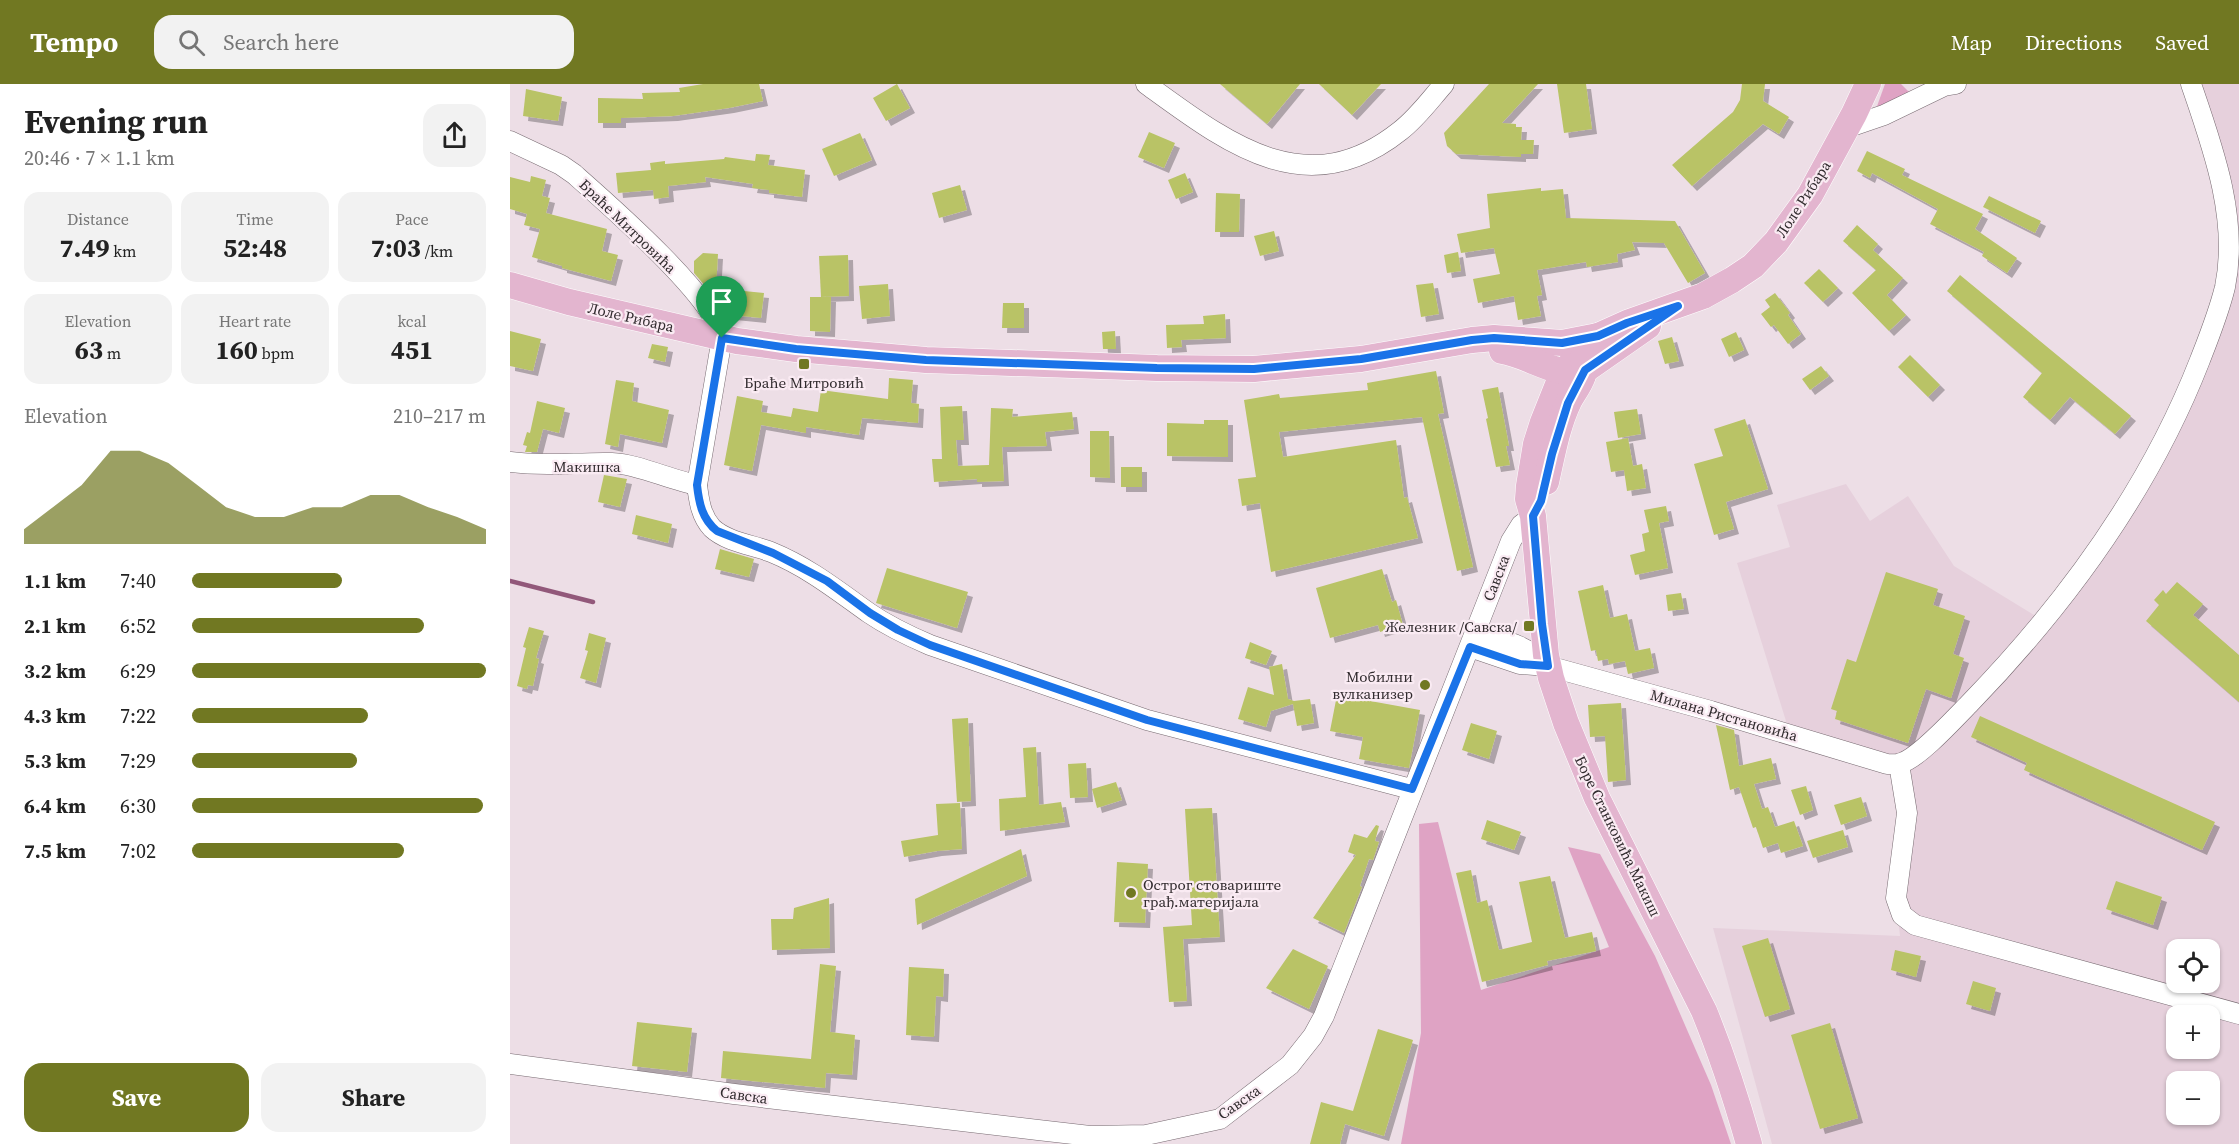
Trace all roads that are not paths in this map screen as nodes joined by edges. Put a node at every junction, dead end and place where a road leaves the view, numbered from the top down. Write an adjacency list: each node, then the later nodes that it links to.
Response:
1 (1146, 84): 2 (street)
2 (1444, 84)
3 (1868, 84): 6 (main road, Лоле Рибара)
4 (2191, 84): 17 (street)
5 (1941, 85): 6 (street)
6 (1846, 128): 9 (main road, Лоле Рибара)
7 (510, 141): 10 (street, Браће Митровића)
8 (510, 285): 10 (main road, Лоле Рибара)
9 (1678, 306): 11 (main road, Лоле Рибара); 11 (main road, Лоле Рибара)
10 (722, 338): 11 (main road, Лоле Рибара); 13 (street)
11 (1572, 360): 14 (main road, Савска)
12 (510, 462): 13 (street, Макишка)
13 (697, 485): 18 (street)
14 (1533, 516): 15 (street, Савска); 16 (main road, Боре Станковића Макиш)
15 (1473, 639): 16 (street, Милана Ристановића); 18 (street, Савска)
16 (1548, 666): 17 (street, Милана Ристановића); 21 (main road, Боре Станковића Макиш)
17 (1899, 764): 19 (street)
18 (1412, 789): 20 (street, Савска)
19 (2239, 1014)
20 (510, 1064)
21 (1749, 1144)

